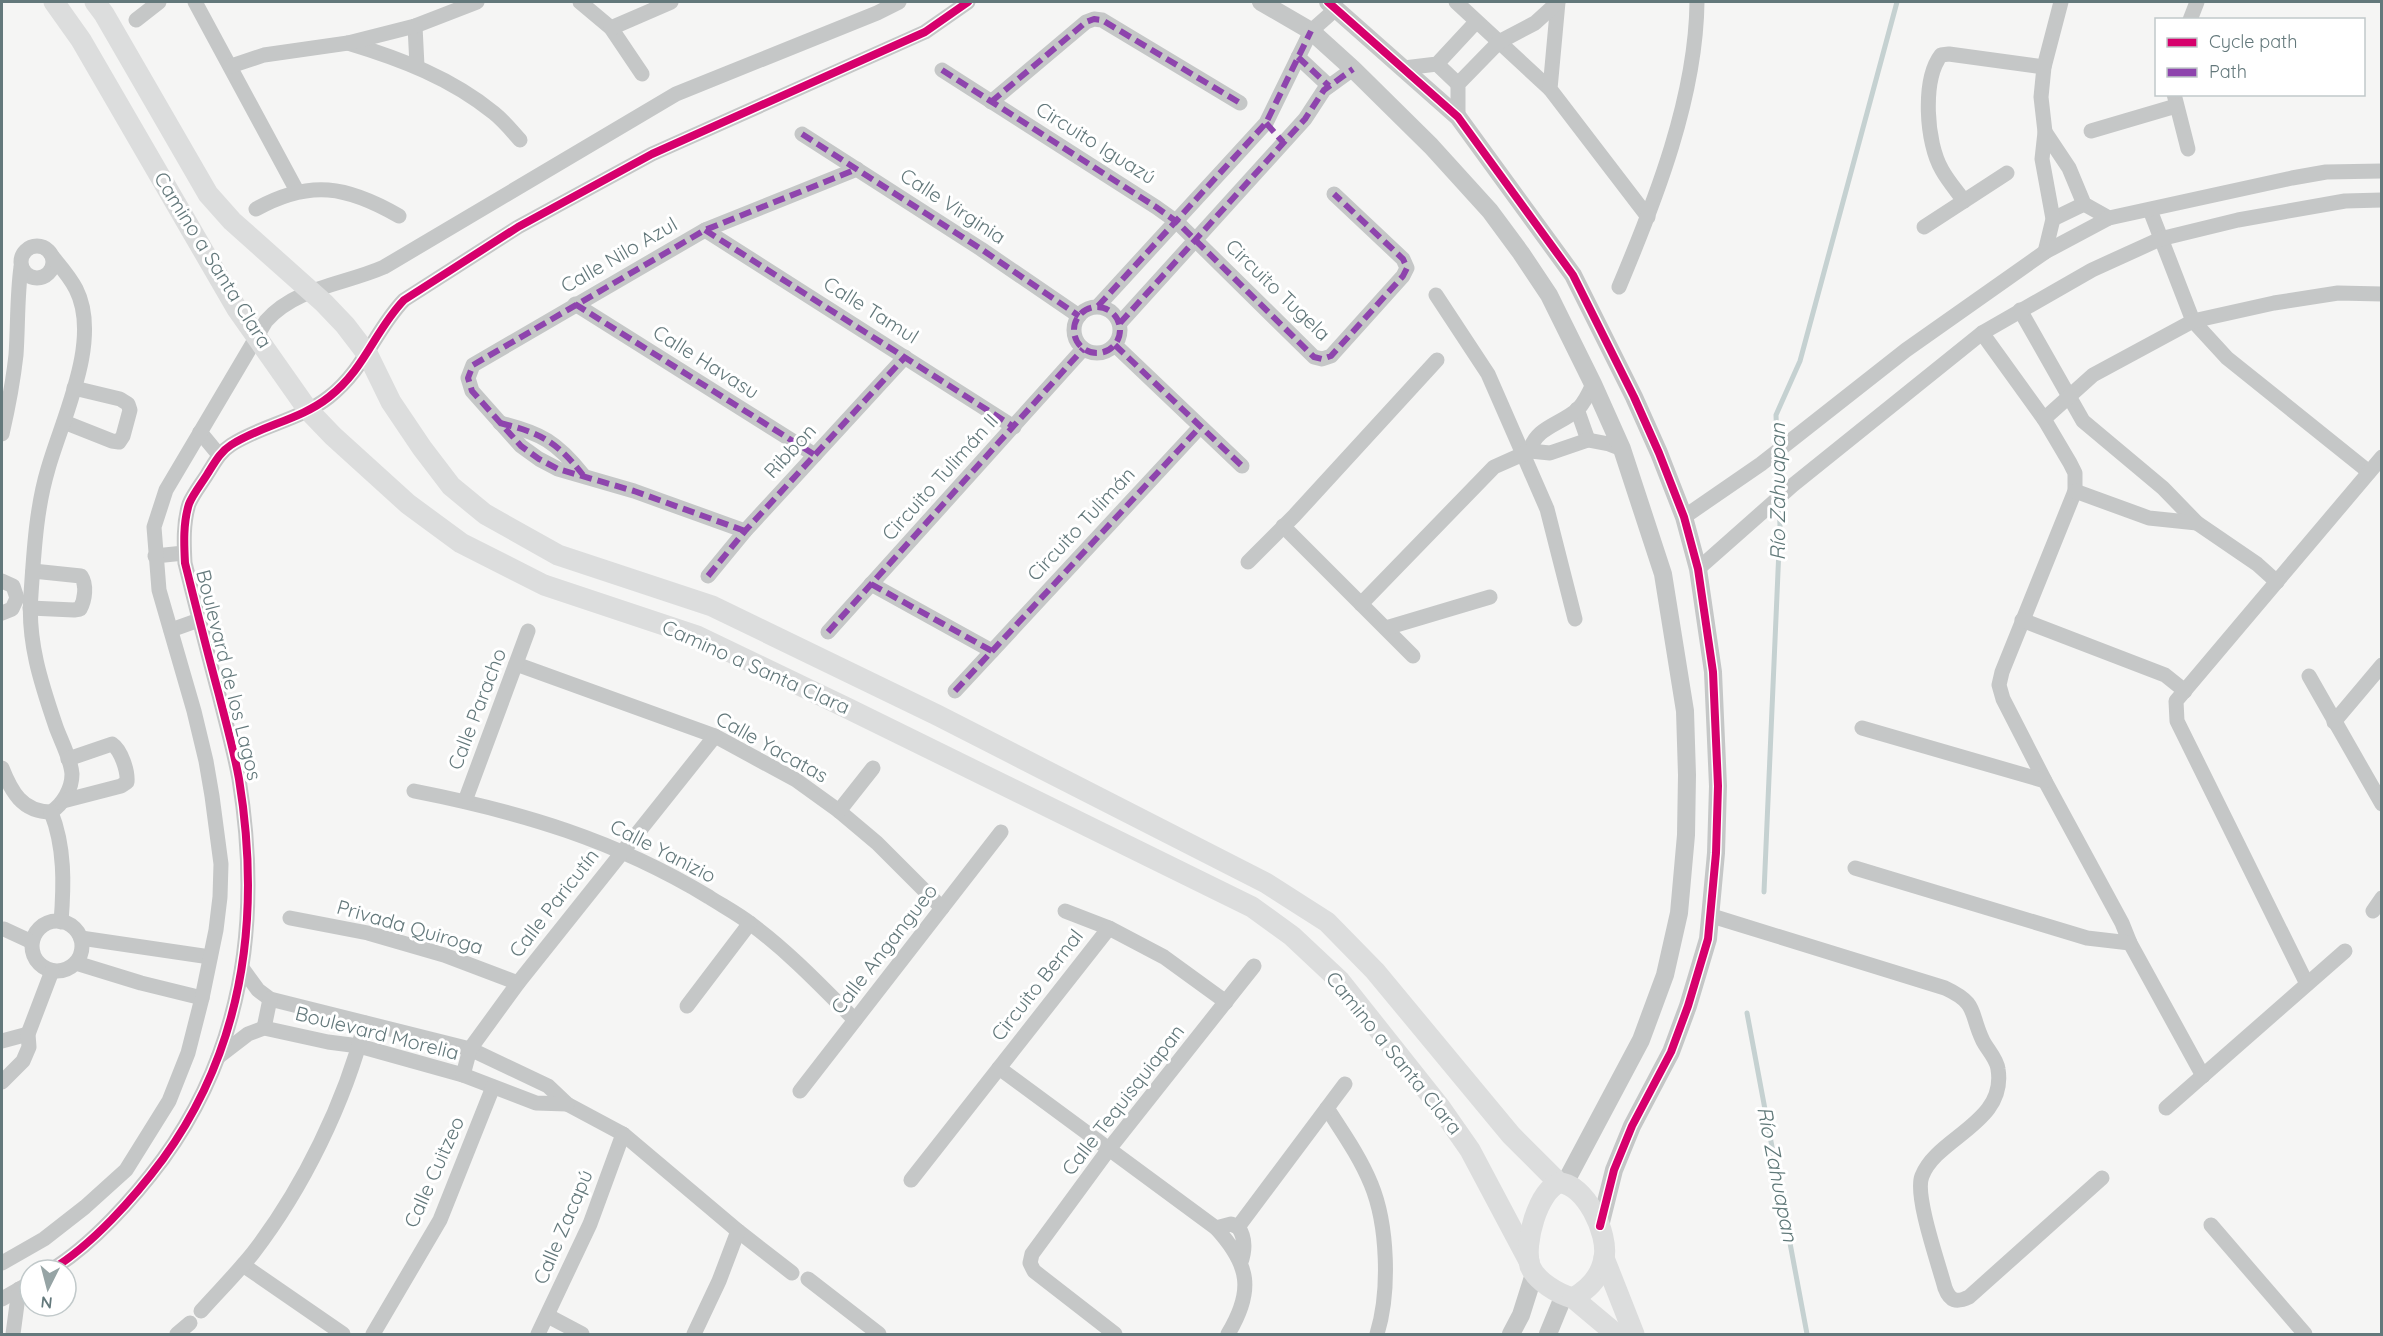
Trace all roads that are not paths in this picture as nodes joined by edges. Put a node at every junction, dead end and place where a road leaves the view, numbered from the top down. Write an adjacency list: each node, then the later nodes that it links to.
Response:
1 (54, 2): 81 (main road, Camino a Santa Clara)
2 (95, 2): 71 (main road, Camino a Santa Clara)
3 (159, 2): 18 (street)
4 (195, 2): 27 (street)
5 (477, 2): 20 (street)
6 (580, 2): 21 (street)
7 (671, 2): 21 (street)
8 (899, 2): 71 (street)
9 (968, 2): 84 (street, Boulevard de los Lagos)
10 (1261, 2): 22 (street)
11 (1456, 2): 19 (street)
12 (1558, 2): 23 (street); 36 (street)
13 (1697, 2): 59 (street)
14 (2061, 2): 29 (street)
15 (2197, 2): 17 (street)
16 (1332, 5): 22 (street); 30 (street)
17 (2191, 18)
18 (136, 20)
19 (1476, 22): 23 (street); 26 (street)
20 (414, 26): 24 (street); 28 (street)
21 (611, 28): 33 (street)
22 (1311, 31): 25 (street); 31 (street)
23 (1499, 42): 34 (street); 36 (street)
24 (348, 43): 27 (street); 28 (street)
25 (1298, 57): 35 (street); 41 (street)
26 (1437, 64): 30 (street); 34 (street)
27 (231, 66): 51 (street)
28 (417, 66): 45 (street)
29 (2044, 67): 43 (street); 54 (street)
30 (1404, 68): 40 (street)
31 (1353, 69): 35 (street); 87 (street)
32 (942, 70): 38 (street, Circuito Iguazú)
33 (642, 74)
34 (1458, 84): 40 (street)
35 (1329, 86): 46 (street)
36 (1550, 89): 59 (street)
37 (2176, 100): 42 (street); 47 (street)
38 (991, 102): 39 (street); 62 (street, Circuito Iguazú)
39 (1240, 103)
40 (1458, 117): 109 (street)
41 (1266, 123): 46 (street); 62 (street)
42 (2091, 131)
43 (2045, 132): 55 (street); 61 (street)
44 (802, 134): 48 (street, Calle Virginia)
45 (520, 140)
46 (1283, 142): 66 (street)
47 (2188, 149)
48 (857, 170): 64 (street, Calle Nilo Azul); 77 (street, Calle Virginia)
49 (2382, 171): 57 (street)
50 (2007, 173): 54 (street)
51 (297, 191): 56 (street); 58 (street)
52 (1334, 194): 66 (street, Circuito Tugela)
53 (2382, 200): 65 (street)
54 (1964, 201): 63 (street)
55 (2084, 204): 60 (street); 61 (street)
56 (256, 209)
57 (2150, 210): 60 (street); 65 (street)
58 (399, 216)
59 (1648, 217): 70 (street)
60 (2109, 218): 67 (street)
61 (2053, 219): 67 (street)
62 (1177, 222): 66 (street, Circuito Iguazú); 75 (street)
63 (1924, 227)
64 (705, 230): 74 (street, Calle Nilo Azul); 85 (street, Calle Tamul)
65 (2160, 239): 76 (street); 78 (street)
66 (1195, 240): 79 (street)
67 (2045, 252): 109 (street)
68 (52, 256): 69 (street); 69 (street); 88 (street)
69 (21, 267): 97 (street)
70 (1619, 286)
71 (310, 292): 81 (street); 84 (main road, Camino a Santa Clara)
72 (1436, 295): 100 (street)
73 (2378, 296): 78 (street)
74 (575, 304): 102 (street, Calle Havasu); 112 (street, Calle Nilo Azul)
75 (1098, 306): 77 (street); 79 (street)
76 (2020, 310): 80 (street); 89 (street)
77 (1079, 316): 83 (street)
78 (2193, 321): 89 (street); 105 (street)
79 (1120, 323): 82 (street)
80 (1982, 333): 92 (street); 116 (street)
81 (256, 334): 91 (main road, Camino a Santa Clara); 96 (street)
82 (1115, 345): 83 (street); 94 (street)
83 (1083, 349): 95 (street, Circuito Tulimán II)
84 (368, 355): 91 (street, Boulevard de los Lagos); 206 (main road, Camino a Santa Clara)
85 (905, 357): 95 (street, Calle Tamul); 102 (street, Ribbon)
86 (1437, 360): 111 (street)
87 (1593, 384): 90 (street); 99 (street)
88 (74, 388): 93 (street); 93 (street)
89 (2070, 398): 92 (street); 110 (street)
90 (1577, 409): 98 (street); 100 (street)
91 (308, 410): 101 (street, Boulevard de los Lagos); 218 (main road, Camino a Santa Clara)
92 (2044, 419): 107 (street)
93 (64, 422): 117 (street)
94 (1200, 426): 104 (street); 133 (street, Circuito Tulimán)
95 (1014, 427): 121 (street, Circuito Tulimán II)
96 (200, 432): 101 (street); 106 (street)
97 (2, 434)
98 (1588, 440): 99 (street); 100 (street)
99 (1622, 449): 179 (street)
100 (1527, 453): 124 (street); 126 (street)
101 (219, 455): 108 (street, Boulevard de los Lagos)
102 (815, 456): 112 (street, Ribbon)
103 (2382, 457): 105 (street)
104 (1242, 466)
105 (2369, 472): 120 (street)
106 (166, 490): 108 (street); 114 (street)
107 (2075, 491): 110 (street); 128 (street)
108 (190, 504): 113 (street, Boulevard de los Lagos)
109 (1684, 517): 116 (street)
110 (2197, 524): 120 (street)
111 (1283, 526): 115 (street); 124 (street)
112 (745, 531): 118 (street, Ribbon)
113 (184, 553): 114 (street); 127 (street, Boulevard de los Lagos)
114 (155, 556): 130 (street)
115 (1248, 562)
116 (1698, 569): 158 (street)
117 (33, 571): 123 (street); 123 (street)
118 (708, 576)
119 (2, 581): 123 (street)
120 (2277, 582): 139 (street)
121 (871, 584): 132 (street, Circuito Tulimán II); 133 (street)
122 (1490, 597): 129 (street)
123 (26, 601): 125 (street); 143 (street)
124 (1361, 604): 129 (street)
125 (2, 613)
126 (1575, 619)
127 (199, 620): 130 (street); 171 (street, Boulevard de los Lagos)
128 (2022, 620): 139 (street); 146 (street)
129 (1386, 628): 134 (street)
130 (171, 630): 168 (street)
131 (528, 631): 135 (street, Calle Paracho)
132 (828, 632)
133 (992, 651): 138 (street, Circuito Tulimán)
134 (1413, 656)
135 (516, 664): 142 (street, Calle Yacatas); 149 (street, Calle Paracho)
136 (2382, 665): 140 (street)
137 (2309, 676): 140 (street)
138 (955, 691)
139 (2185, 691): 174 (street)
140 (2334, 722): 150 (street)
141 (1862, 728): 146 (street)
142 (715, 736): 151 (street, Calle Yacatas); 154 (street, Calle Paricutín)
143 (68, 759): 148 (street); 148 (street)
144 (2, 768): 152 (street)
145 (873, 768): 151 (street)
146 (2045, 781): 166 (street)
147 (414, 791): 149 (street, Calle Yanizio)
148 (63, 801): 152 (street)
149 (465, 801): 154 (street, Calle Yanizio)
150 (2382, 804)
151 (839, 811): 156 (street, Calle Yacatas)
152 (51, 812): 160 (street)
153 (1001, 832): 156 (street, Calle Angangueo)
154 (622, 850): 161 (street, Calle Yanizio); 173 (street, Calle Paricutín)
155 (1855, 868): 166 (street)
156 (942, 908): 180 (street, Calle Angangueo)
157 (1065, 911): 162 (street, Circuito Bernal)
158 (1712, 916): 182 (street); 204 (street)
159 (290, 918): 173 (street, Privada Quiroga)
160 (61, 922): 164 (street); 165 (street)
161 (750, 923): 178 (street); 180 (street, Calle Yanizio)
162 (1109, 928): 177 (street, Circuito Bernal); 190 (street, Circuito Bernal)
163 (4, 929): 165 (street)
164 (81, 938): 168 (street); 169 (street)
165 (32, 942): 172 (street)
166 (2130, 943): 192 (street)
167 (2345, 951): 174 (street)
168 (210, 957): 175 (street)
169 (76, 963): 172 (street); 175 (street)
170 (1254, 966): 177 (street, Calle Tequisquiapan)
171 (242, 968): 176 (street, Boulevard Morelia); 188 (street, Boulevard de los Lagos)
172 (52, 971): 184 (street)
173 (518, 983): 187 (street, Calle Paricutín)
174 (2307, 984): 192 (street)
175 (202, 998): 203 (street)
176 (270, 999): 181 (street, Boulevard Morelia); 183 (street)
177 (1226, 1002): 202 (street, Calle Tequisquiapan)
178 (687, 1006)
179 (1652, 1013): 182 (street); 189 (street)
180 (855, 1020): 197 (street, Calle Angangueo)
181 (365, 1023): 186 (street); 187 (street, Boulevard Morelia)
182 (1682, 1025): 193 (street)
183 (264, 1028): 186 (street, Boulevard Morelia); 188 (street, Boulevard Morelia)
184 (28, 1034): 185 (street); 194 (street)
185 (2, 1041)
186 (359, 1046): 191 (street, Boulevard Morelia); 217 (street)
187 (471, 1049): 191 (street, Calle Paricutín); 198 (street, Boulevard Morelia)
188 (218, 1057): 207 (street, Boulevard de los Lagos)
189 (1627, 1066): 193 (street); 206 (street)
190 (999, 1068): 202 (street); 205 (street, Circuito Bernal)
191 (463, 1075): 196 (street, Boulevard Morelia)
192 (2203, 1076): 200 (street)
193 (1656, 1080): 209 (street)
194 (2, 1082)
195 (1345, 1084): 199 (street)
196 (493, 1088): 198 (street, Boulevard Morelia); 232 (street, Calle Cuitzeo)
197 (800, 1091)
198 (567, 1104): 201 (street, Boulevard Morelia)
199 (1327, 1108): 210 (street); 239 (street)
200 (2166, 1108)
201 (623, 1134): 212 (street, Boulevard Morelia); 226 (street, Calle Zacapú)
202 (1109, 1149): 211 (street); 237 (street, Calle Tequisquiapan)
203 (126, 1170): 207 (street); 216 (street)
204 (2102, 1178)
205 (911, 1180)
206 (1562, 1183): 209 (main road); 218 (main road)
207 (145, 1184): 213 (street, Boulevard de los Lagos)
208 (2211, 1225): 244 (street)
209 (1600, 1226): 214 (main road)
210 (1238, 1227): 211 (street); 215 (street)
211 (1216, 1228): 215 (street)
212 (738, 1231): 219 (street, Boulevard Morelia); 235 (street)
213 (70, 1258)
214 (1604, 1258): 222 (main road); 243 (main road)
215 (1241, 1262): 238 (street)
216 (2, 1263)
217 (243, 1265): 225 (street); 231 (street)
218 (1532, 1267): 222 (main road); 240 (street)
219 (792, 1273)
220 (808, 1279): 228 (street)
221 (18, 1290): 223 (street)
222 (1569, 1296): 241 (street); 242 (main road)
223 (2, 1299)
224 (18, 1310): 229 (street)
225 (201, 1311)
226 (548, 1316): 233 (street, Calle Zacapú); 234 (street)
227 (190, 1323): 230 (street)
228 (858, 1328): 236 (street)
229 (12, 1334)
230 (177, 1335)
231 (343, 1335)
232 (374, 1335)
233 (538, 1335)
234 (582, 1335)
235 (694, 1335)
236 (879, 1335)
237 (1115, 1335)
238 (1227, 1335)
239 (1377, 1335)
240 (1511, 1335)
241 (1548, 1335)
242 (1616, 1335)
243 (1634, 1335)
244 (2305, 1335)

